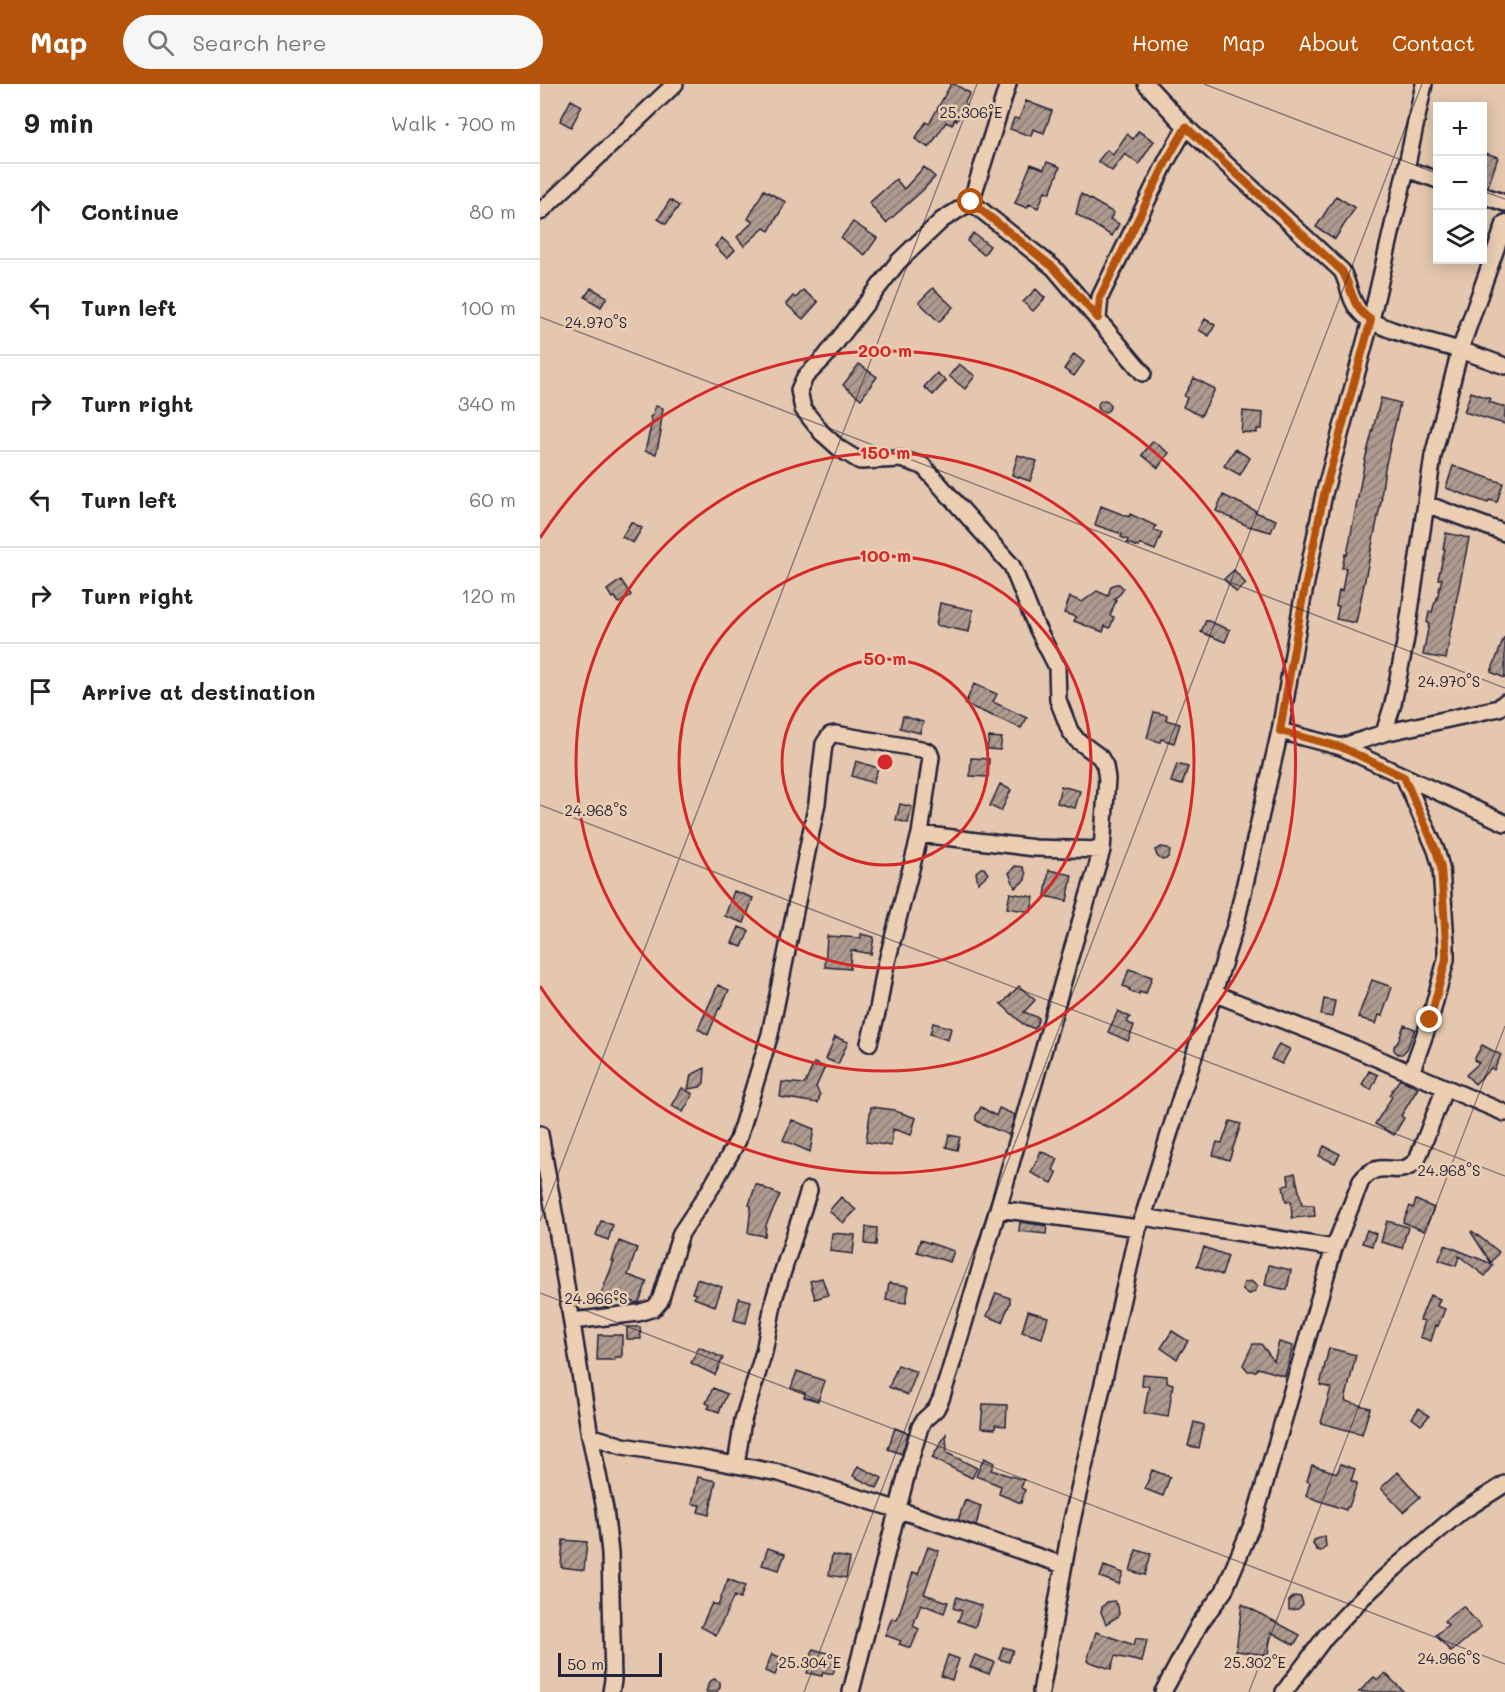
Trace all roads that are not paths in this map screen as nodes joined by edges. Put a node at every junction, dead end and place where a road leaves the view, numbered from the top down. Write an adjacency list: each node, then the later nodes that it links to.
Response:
1 (675, 84): 11 (street)
2 (1008, 84): 9 (street)
3 (1146, 84): 5 (street)
4 (1424, 84): 6 (street)
5 (1186, 127): 13 (street); 14 (street)
6 (1406, 169): 7 (street); 14 (street)
7 (1433, 179)
8 (1487, 197): 10 (street)
9 (971, 202): 13 (street); 27 (street)
10 (1505, 203)
11 (540, 212)
12 (1505, 224): 15 (street)
13 (1098, 318): 17 (street)
14 (1371, 320): 15 (street); 21 (street)
15 (1460, 350): 16 (street); 18 (street)
16 (1505, 366)
17 (1143, 373)
18 (1426, 504): 19 (street); 22 (street)
19 (1505, 533)
20 (1503, 707): 22 (street)
21 (1280, 731): 23 (street); 28 (street)
22 (1384, 733): 23 (street)
23 (1341, 747): 24 (street)
24 (1404, 777): 25 (street); 30 (street)
25 (1505, 824)
26 (920, 834): 27 (street); 29 (street); 38 (street)
27 (1102, 850): 35 (street)
28 (1213, 993): 30 (street); 36 (street)
29 (869, 1043)
30 (1411, 1073): 31 (street)
31 (1445, 1088): 32 (street); 37 (street)
32 (1505, 1113)
33 (540, 1134): 38 (street)
34 (809, 1190): 40 (street)
35 (998, 1209): 36 (street); 42 (street)
36 (1140, 1222): 37 (street); 43 (street)
37 (1334, 1248): 47 (street)
38 (573, 1321): 39 (street)
39 (590, 1436): 40 (street); 44 (street)
40 (736, 1465): 42 (street)
41 (1505, 1484): 48 (street)
42 (899, 1510): 43 (street); 45 (street)
43 (1063, 1565): 46 (street)
44 (611, 1692)
45 (851, 1692)
46 (1041, 1692)
47 (1163, 1692)
48 (1284, 1692)

